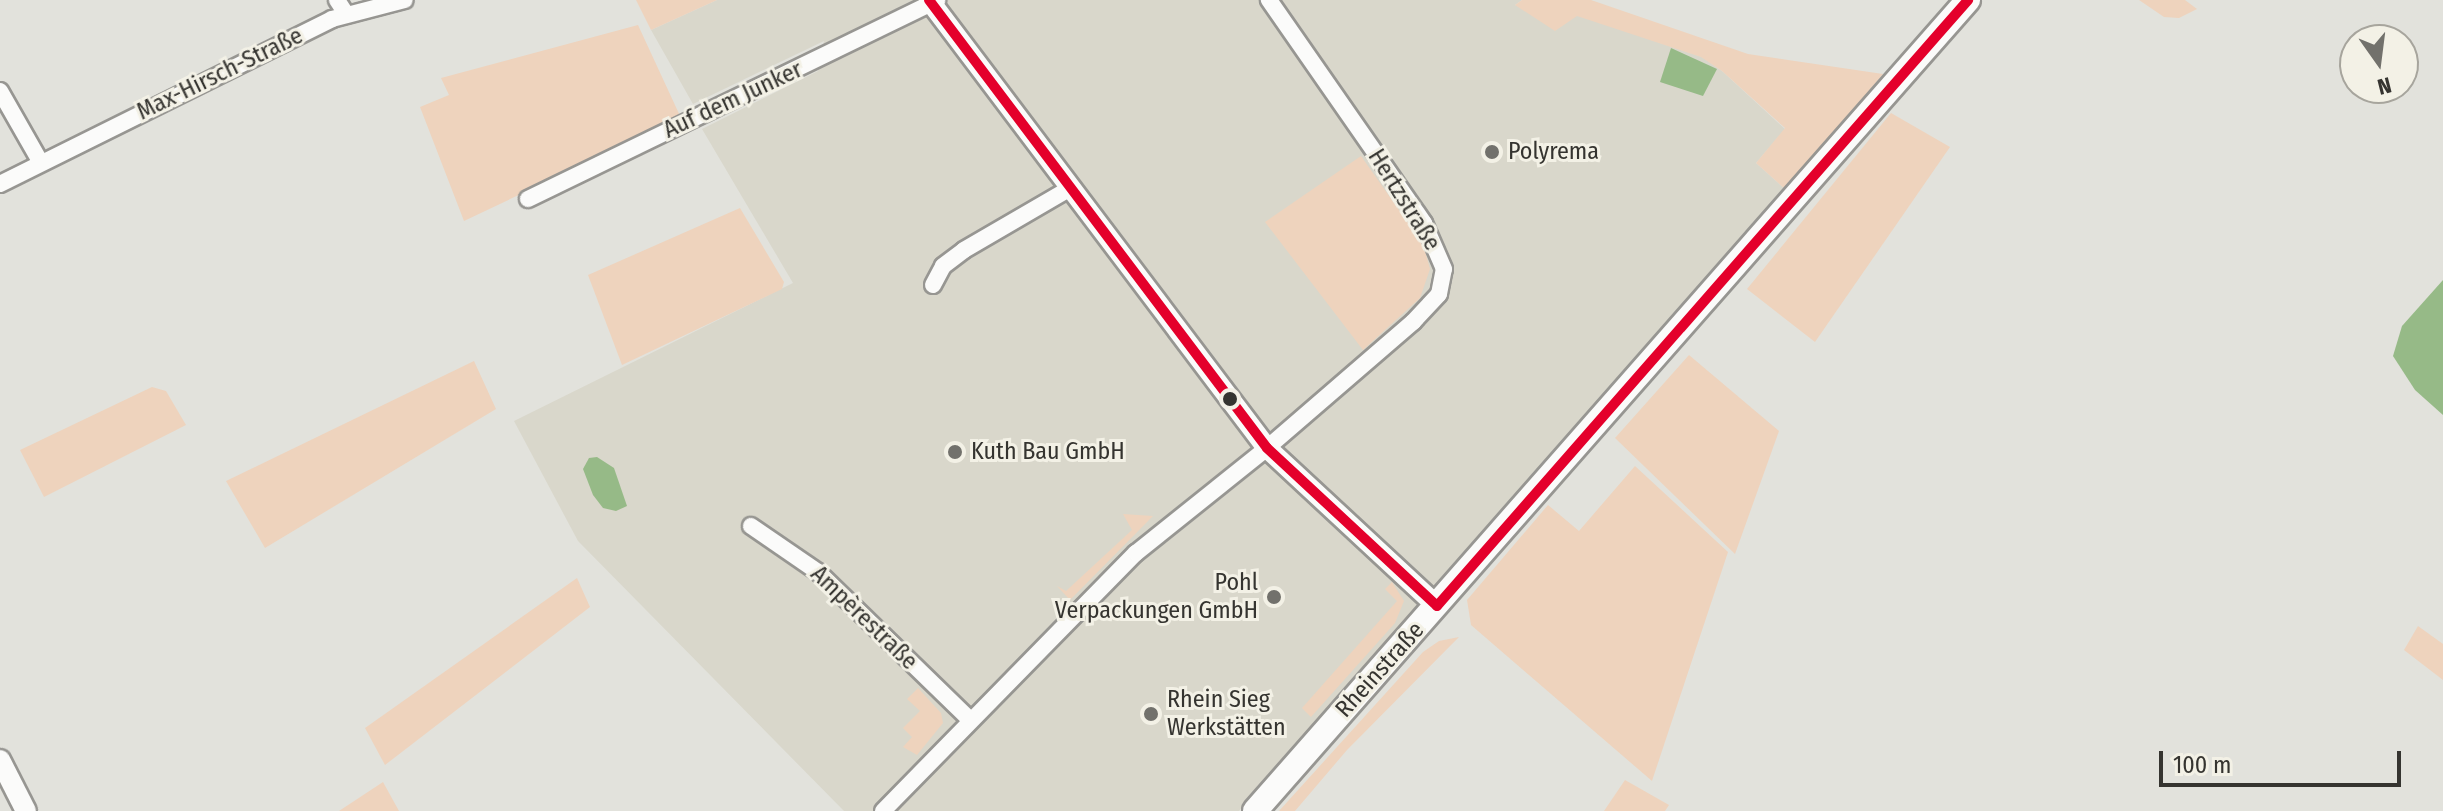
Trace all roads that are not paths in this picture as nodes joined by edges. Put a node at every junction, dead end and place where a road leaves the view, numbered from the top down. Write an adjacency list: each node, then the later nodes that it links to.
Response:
1 (405, 0): 5 (street, Max-Hirsch-Straße)
2 (1269, 0): 12 (street, Hertzstraße)
3 (1968, 0): 14 (main road, Rheinstraße)
4 (932, 1): 9 (street); 10 (street, Auf dem Junker)
5 (342, 7): 7 (street, Max-Hirsch-Straße)
6 (0, 91): 7 (street)
7 (40, 161): 8 (street, Max-Hirsch-Straße)
8 (0, 184)
9 (1069, 189): 11 (street); 12 (street)
10 (528, 199)
11 (933, 285)
12 (1267, 448): 14 (street); 15 (street)
13 (751, 526): 15 (street, Ampèrestraße)
14 (1437, 606): 19 (main road, Rheinstraße)
15 (970, 720): 18 (street)
16 (0, 760): 17 (street)
17 (26, 811)
18 (883, 811)
19 (1255, 811)

